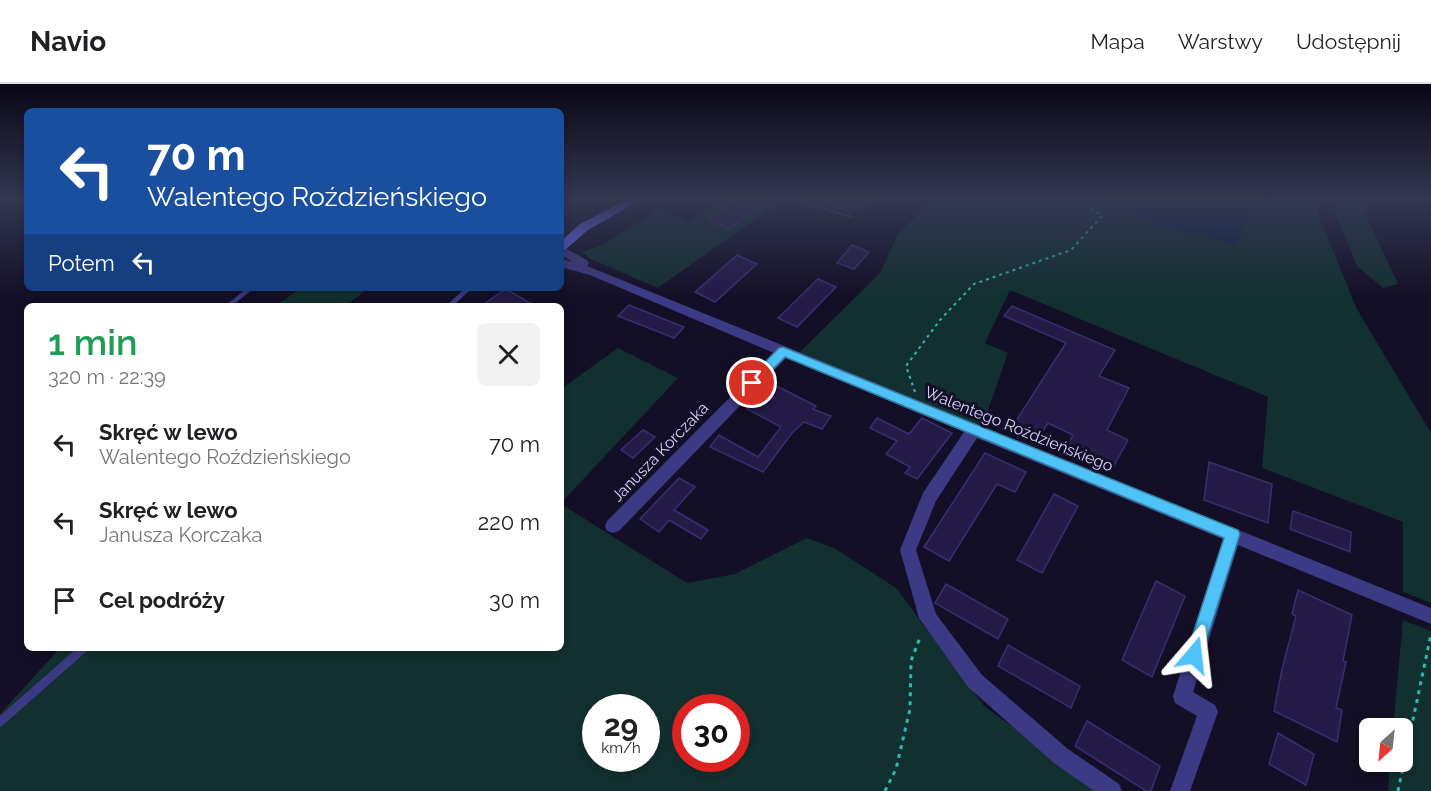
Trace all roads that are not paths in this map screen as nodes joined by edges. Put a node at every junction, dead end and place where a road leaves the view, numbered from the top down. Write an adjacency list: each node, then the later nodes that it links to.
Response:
1 (578, 232): 2 (street)
2 (564, 244)
3 (564, 248): 5 (street, Walentego Roździeńskiego)
4 (564, 264): 5 (street, Walentego Roździeńskiego)
5 (594, 272): 10 (street, Walentego Roździeńskiego)
6 (246, 291): 8 (lane)
7 (466, 291): 9 (lane)
8 (232, 303)
9 (452, 303)
10 (783, 351): 11 (street, Walentego Roździeńskiego); 12 (street, Janusza Korczaka)
11 (974, 430): 13 (street, Walentego Roździeńskiego); 17 (street)
12 (612, 526)
13 (1233, 534): 14 (street, Walentego Roździeńskiego); 18 (street)
14 (1431, 616)
15 (81, 651): 16 (lane)
16 (0, 722)
17 (1112, 791)
18 (1180, 791)

